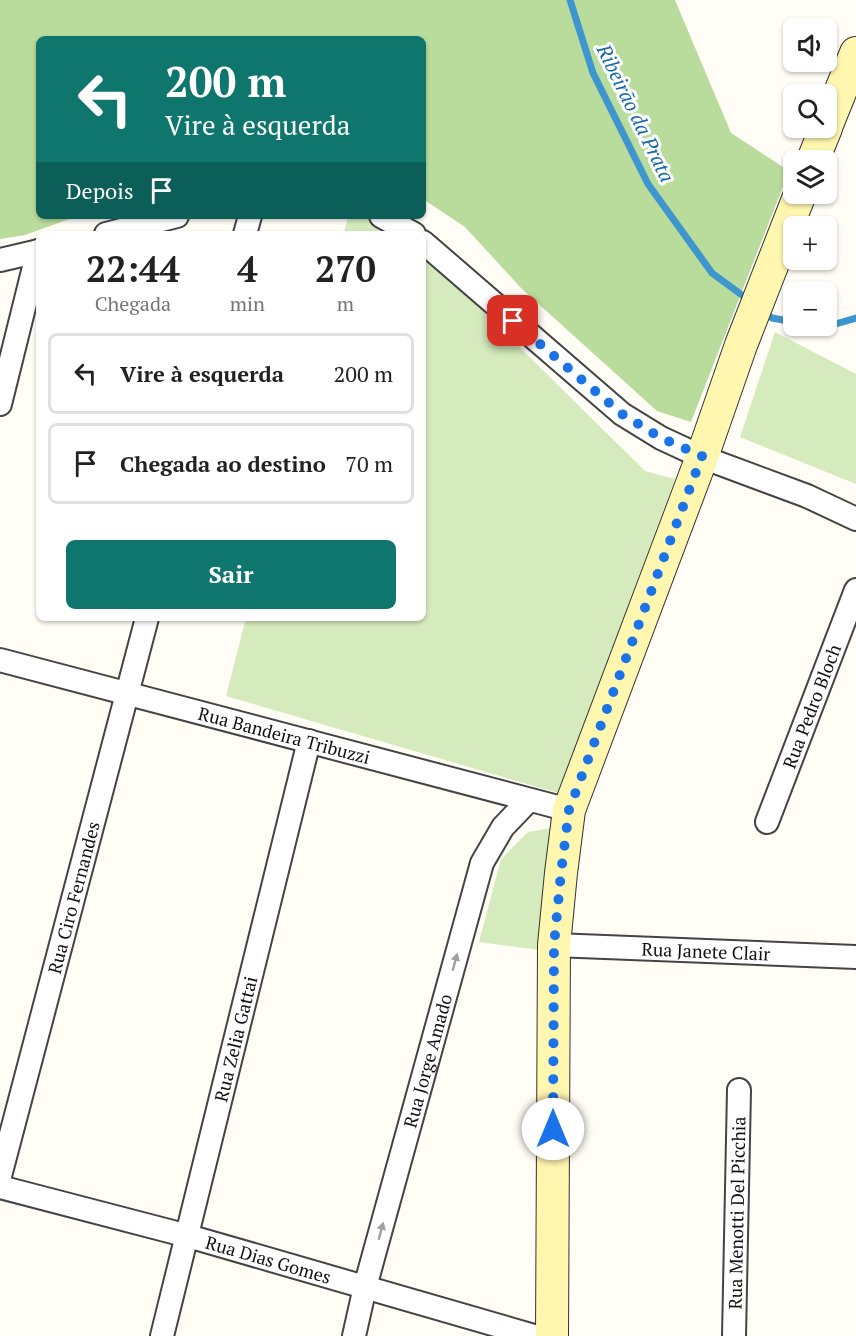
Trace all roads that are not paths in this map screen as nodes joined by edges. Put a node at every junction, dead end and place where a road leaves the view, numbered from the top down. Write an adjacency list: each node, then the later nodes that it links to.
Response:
1 (856, 53): 2 (street)
2 (837, 100)
3 (796, 204): 13 (street)
4 (165, 219): 6 (street)
5 (386, 219): 7 (street)
6 (118, 231)
7 (408, 231)
8 (426, 245): 13 (street)
9 (36, 251): 11 (street)
10 (36, 259): 12 (street)
11 (0, 260)
12 (0, 404)
13 (702, 456): 14 (street); 21 (street)
14 (856, 519)
15 (856, 590): 22 (street, Rua Pedro Bloch)
16 (146, 621): 18 (street, Rua Ciro Fernandes)
17 (0, 660): 18 (street, Rua Bandeira Tribuzzi)
18 (127, 694): 19 (street, Rua Bandeira Tribuzzi); 26 (street, Rua Ciro Fernandes)
19 (309, 741): 20 (street, Rua Bandeira Tribuzzi); 28 (street, Rua Zelia Gattai)
20 (529, 800): 21 (street, Rua Bandeira Tribuzzi); 29 (street, Rua Jorge Amado, one-way to 20)
21 (569, 810): 23 (street)
22 (767, 822)
23 (554, 945): 24 (street, Rua Janete Clair); 33 (street)
24 (856, 957)
25 (739, 1090): 34 (street, Rua Menotti Del Picchia)
26 (0, 1176)
27 (0, 1186): 28 (street, Rua Dias Gomes)
28 (188, 1236): 29 (street, Rua Dias Gomes); 30 (street, Rua Zelia Gattai)
29 (365, 1287): 31 (street, Rua Jorge Amado); 32 (street, Rua Dias Gomes)
30 (162, 1336)
31 (354, 1336)
32 (534, 1336)
33 (552, 1336)
34 (734, 1336)

